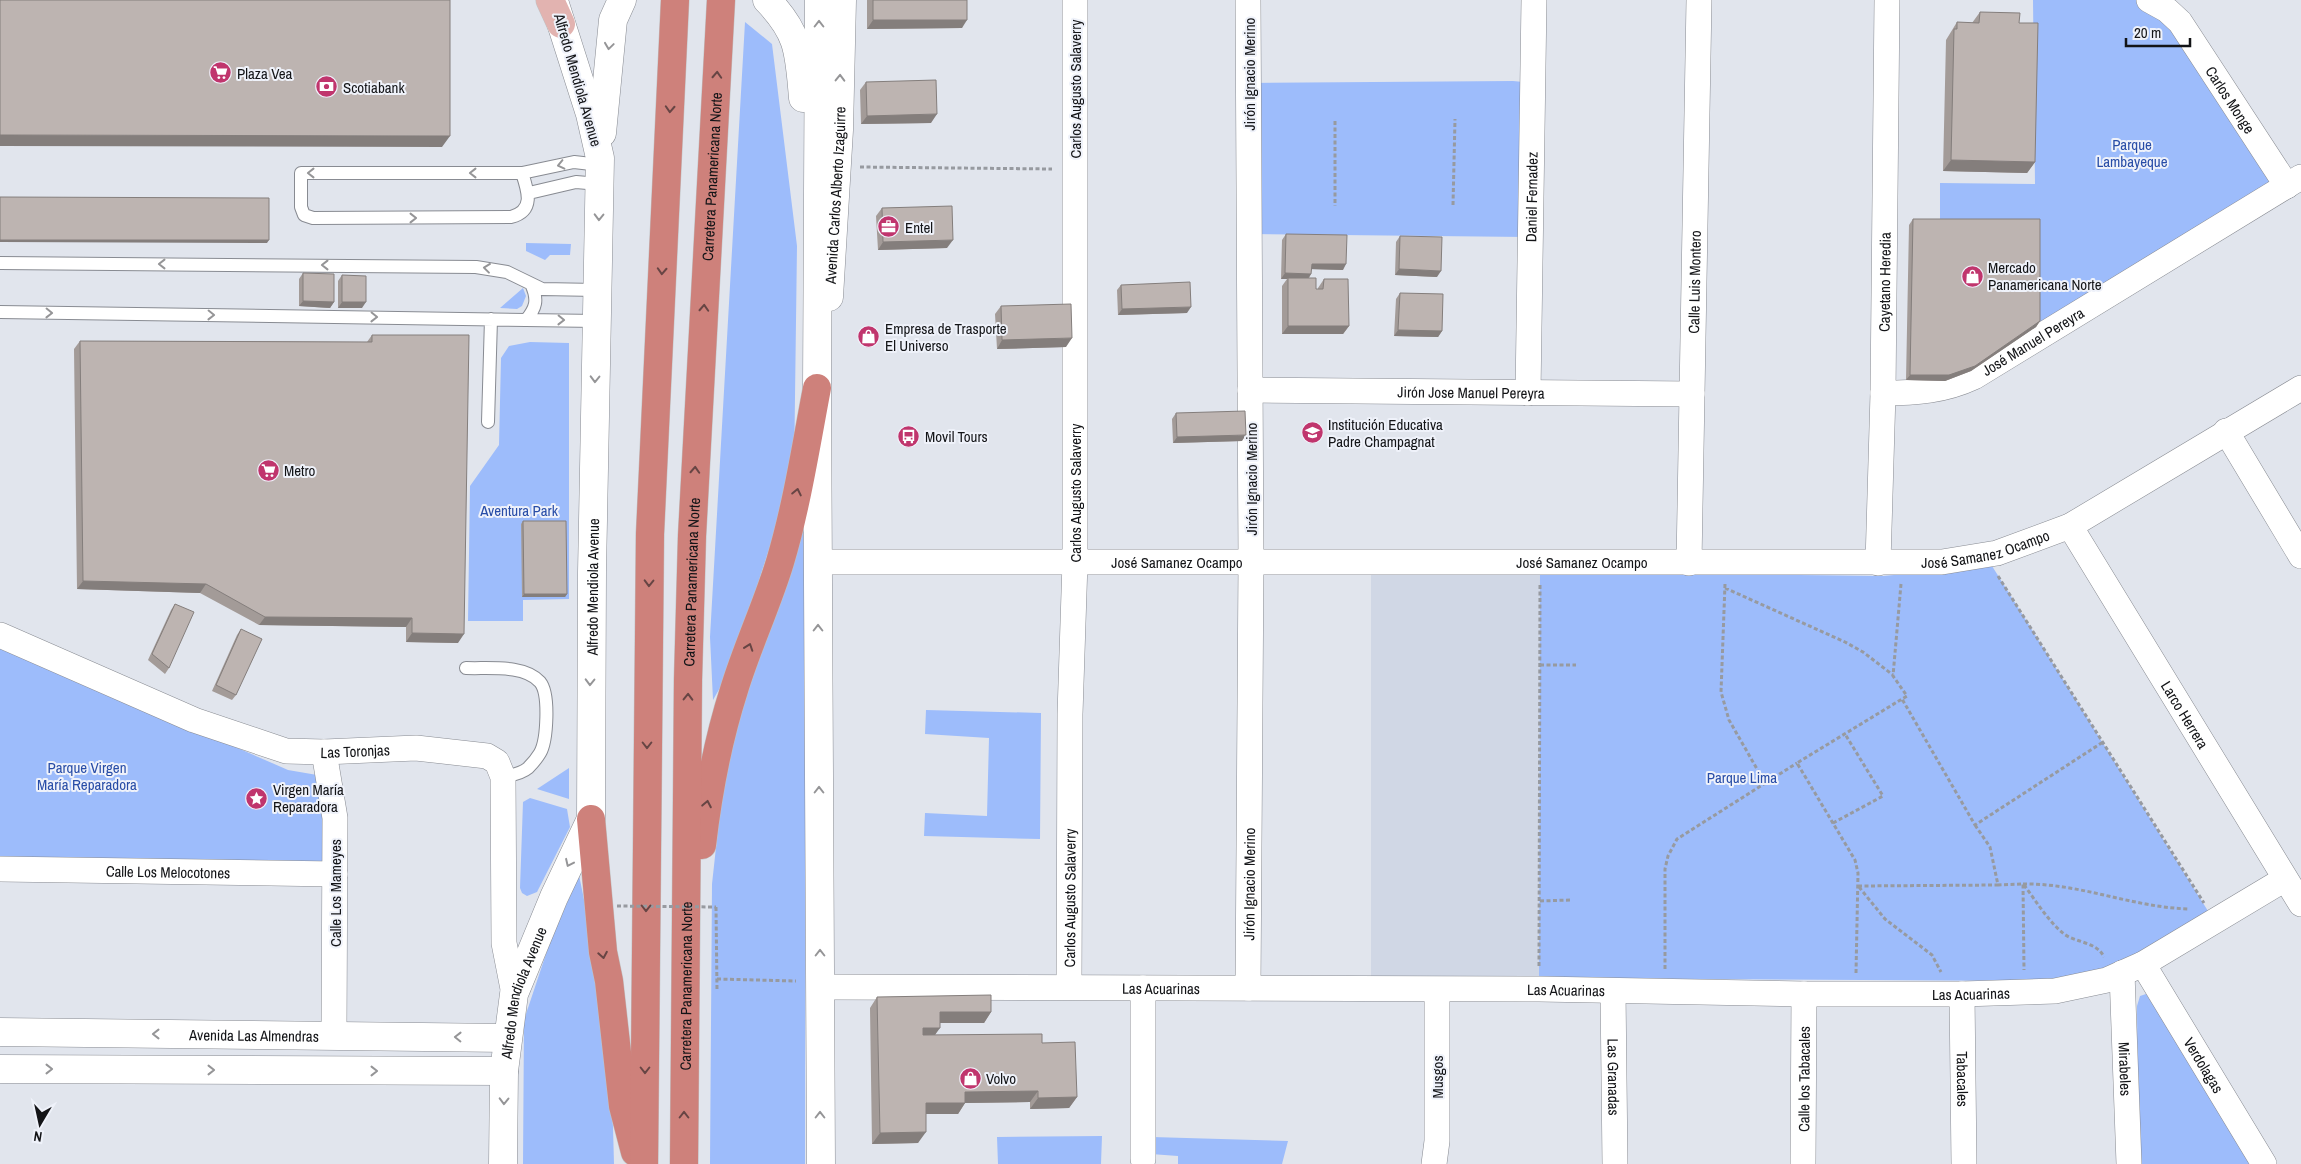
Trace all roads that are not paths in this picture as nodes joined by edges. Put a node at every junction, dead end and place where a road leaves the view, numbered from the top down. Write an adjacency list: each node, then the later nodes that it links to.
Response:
1 (622, 0): 14 (main road, one-way to 14)
2 (767, 0): 18 (main road)
3 (819, 0): 18 (main road, one-way to 3)
4 (842, 0): 26 (main road, Avenida Carlos Alberto Izaguirre, one-way to 4)
5 (1075, 0): 37 (street, Carlos Augusto Salaverry)
6 (1248, 0): 28 (street, Jirón Ignacio Merino)
7 (1534, 0): 29 (street, Daniel Fernadez)
8 (1699, 0): 31 (street, Calle Luis Montero)
9 (1887, 0): 30 (street, Cayetano Heredia)
10 (2149, 0): 16 (street, Carlos Monge)
11 (555, 8): 14 (main road, Alfredo Mendiola Avenue)
12 (674, 12): 69 (highway, one-way to 69)
13 (720, 13): 51 (highway, Carretera Panamericana Norte, one-way to 13)
14 (600, 169): 15 (lane, one-way to 15); 17 (lane); 21 (main road, Alfredo Mendiola Avenue, one-way to 21)
15 (522, 173): 17 (lane); 17 (lane, one-way to 17)
16 (2294, 182): 30 (street, José Manuel Pereyra)
17 (529, 193)
18 (818, 264): 26 (main road)
19 (2, 265): 20 (lane, one-way to 19)
20 (532, 286): 21 (lane); 24 (lane)
21 (597, 290): 25 (main road, Alfredo Mendiola Avenue)
22 (0, 312): 23 (lane, one-way to 23)
23 (491, 319): 24 (lane); 32 (lane)
24 (526, 320): 25 (lane, one-way to 25)
25 (597, 321): 45 (main road, Alfredo Mendiola Avenue, one-way to 45)
26 (817, 388): 36 (main road); 51 (highway, one-way to 26)
27 (2301, 388): 33 (street, José Samanez Ocampo)
28 (1250, 390): 29 (street, Jirón Jose Manuel Pereyra); 38 (street, Jirón Ignacio Merino)
29 (1528, 393): 31 (street, Jirón Jose Manuel Pereyra)
30 (1883, 393): 40 (street, Cayetano Heredia)
31 (1692, 394): 39 (street, Calle Luis Montero)
32 (488, 422)
33 (2226, 430): 34 (street, José Samanez Ocampo); 35 (street)
34 (2070, 526): 40 (street, José Samanez Ocampo); 48 (street, Larco Herrera)
35 (2301, 556)
36 (818, 562): 37 (street, José Samanez Ocampo); 52 (main road, one-way to 36)
37 (1075, 562): 38 (street, José Samanez Ocampo); 53 (street, Carlos Augusto Salaverry)
38 (1251, 562): 39 (street, José Samanez Ocampo); 55 (street, Jirón Ignacio Merino)
39 (1689, 563): 40 (street, José Samanez Ocampo)
40 (1878, 564)
41 (0, 635): 43 (street, Las Toronjas)
42 (466, 668): 44 (lane)
43 (324, 752): 44 (street, Las Toronjas); 47 (street, Calle Los Mameyes)
44 (503, 777): 58 (street)
45 (591, 819): 58 (main road, Alfredo Mendiola Avenue, one-way to 58); 68 (highway, one-way to 68)
46 (0, 869): 47 (street, Calle Los Melocotones)
47 (335, 874): 62 (street, Calle Los Mameyes)
48 (2284, 879): 49 (street, Larco Herrera); 50 (street, Las Acuarinas)
49 (2301, 904)
50 (2124, 972): 60 (street, Las Acuarinas); 76 (street, Mirabeles); 77 (street, Verdolagas)
51 (685, 973): 70 (highway, Carretera Panamericana Norte, one-way to 51)
52 (811, 984): 53 (street, Las Acuarinas); 71 (main road, one-way to 52)
53 (1068, 987): 54 (street, Las Acuarinas)
54 (1143, 988): 55 (street, Las Acuarinas); 66 (street)
55 (1248, 988): 56 (street, Las Acuarinas)
56 (1437, 990): 57 (street, Las Acuarinas); 72 (street, Musgos)
57 (1613, 990): 59 (street, Las Acuarinas); 73 (street, Las Granadas)
58 (514, 994): 63 (main road, Alfredo Mendiola Avenue)
59 (1804, 994): 60 (street, Las Acuarinas); 74 (street, Calle los Tabacales)
60 (1962, 994): 75 (street, Tabacales)
61 (0, 1032): 62 (main road, Avenida Las Almendras, one-way to 61)
62 (334, 1035): 63 (main road, Avenida Las Almendras, one-way to 62)
63 (507, 1038): 65 (main road, Alfredo Mendiola Avenue)
64 (0, 1069): 65 (main road, one-way to 65)
65 (504, 1071): 67 (main road, Alfredo Mendiola Avenue, one-way to 67)
66 (1142, 1160)
67 (503, 1164)
68 (638, 1164)
69 (644, 1164)
70 (684, 1164)
71 (821, 1164)
72 (1434, 1164)
73 (1614, 1164)
74 (1803, 1164)
75 (1964, 1164)
76 (2129, 1164)
77 (2264, 1164)

